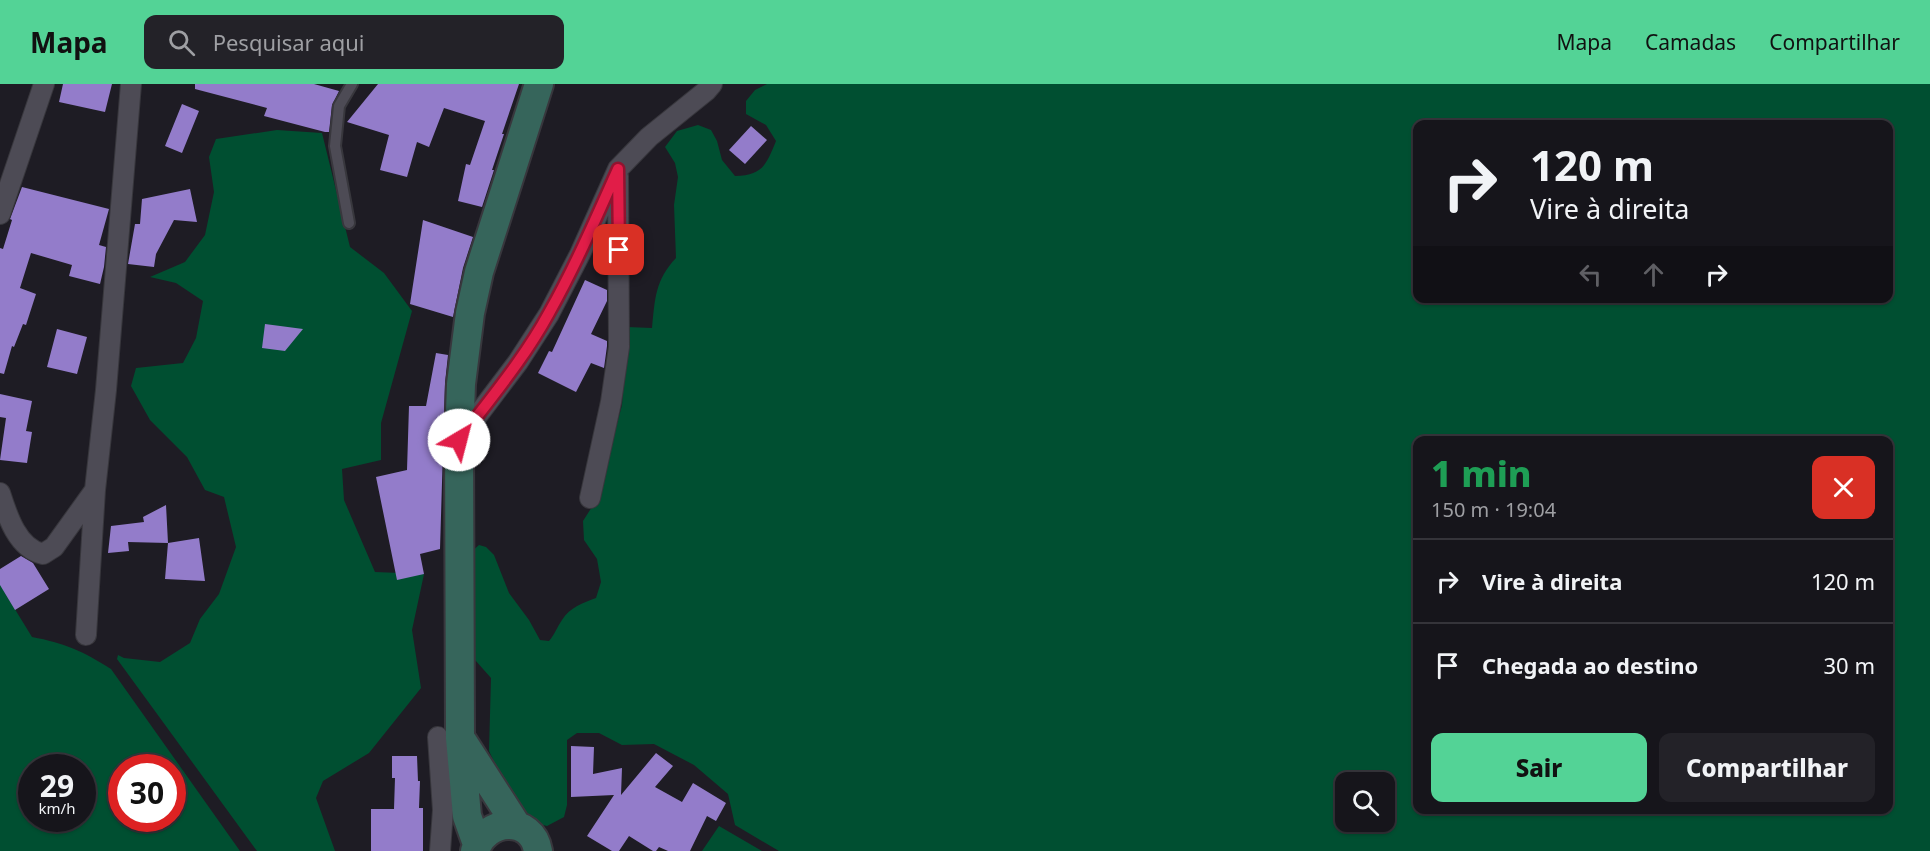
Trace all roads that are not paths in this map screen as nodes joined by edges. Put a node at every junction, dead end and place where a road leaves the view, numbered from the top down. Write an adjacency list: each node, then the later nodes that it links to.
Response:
1 (44, 84): 7 (street)
2 (131, 84): 10 (street)
3 (352, 84): 8 (lane)
4 (539, 84): 9 (main road)
5 (712, 84): 6 (street)
6 (618, 169): 9 (street); 12 (street)
7 (0, 214)
8 (349, 224)
9 (459, 440): 14 (main road)
10 (95, 490): 11 (street); 13 (street)
11 (0, 493)
12 (590, 498)
13 (86, 635)
14 (449, 737): 15 (main road); 16 (main road)
15 (455, 813): 17 (main road); 18 (street)
16 (536, 841): 17 (main road)
17 (476, 847)
18 (440, 851)

